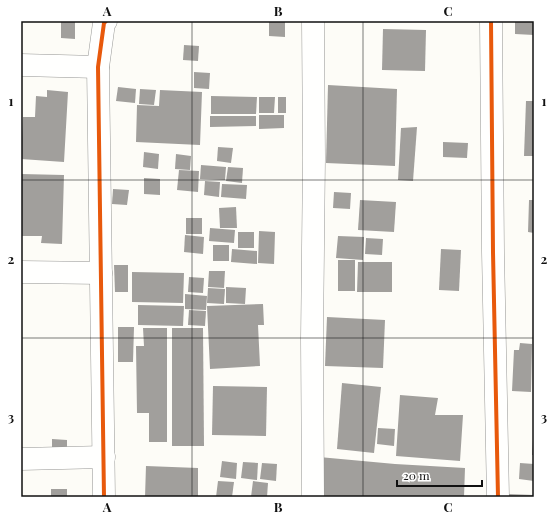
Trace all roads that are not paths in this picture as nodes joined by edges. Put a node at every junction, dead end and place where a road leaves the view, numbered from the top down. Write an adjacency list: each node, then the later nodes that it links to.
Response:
1 (106, 21): 5 (street)
2 (313, 21): 11 (street)
3 (491, 21): 12 (street)
4 (21, 65): 5 (street)
5 (98, 67): 7 (street)
6 (21, 272): 7 (street)
7 (101, 273): 8 (street)
8 (104, 457): 9 (street); 10 (street)
9 (21, 459)
10 (104, 497)
11 (313, 497)
12 (498, 497)

